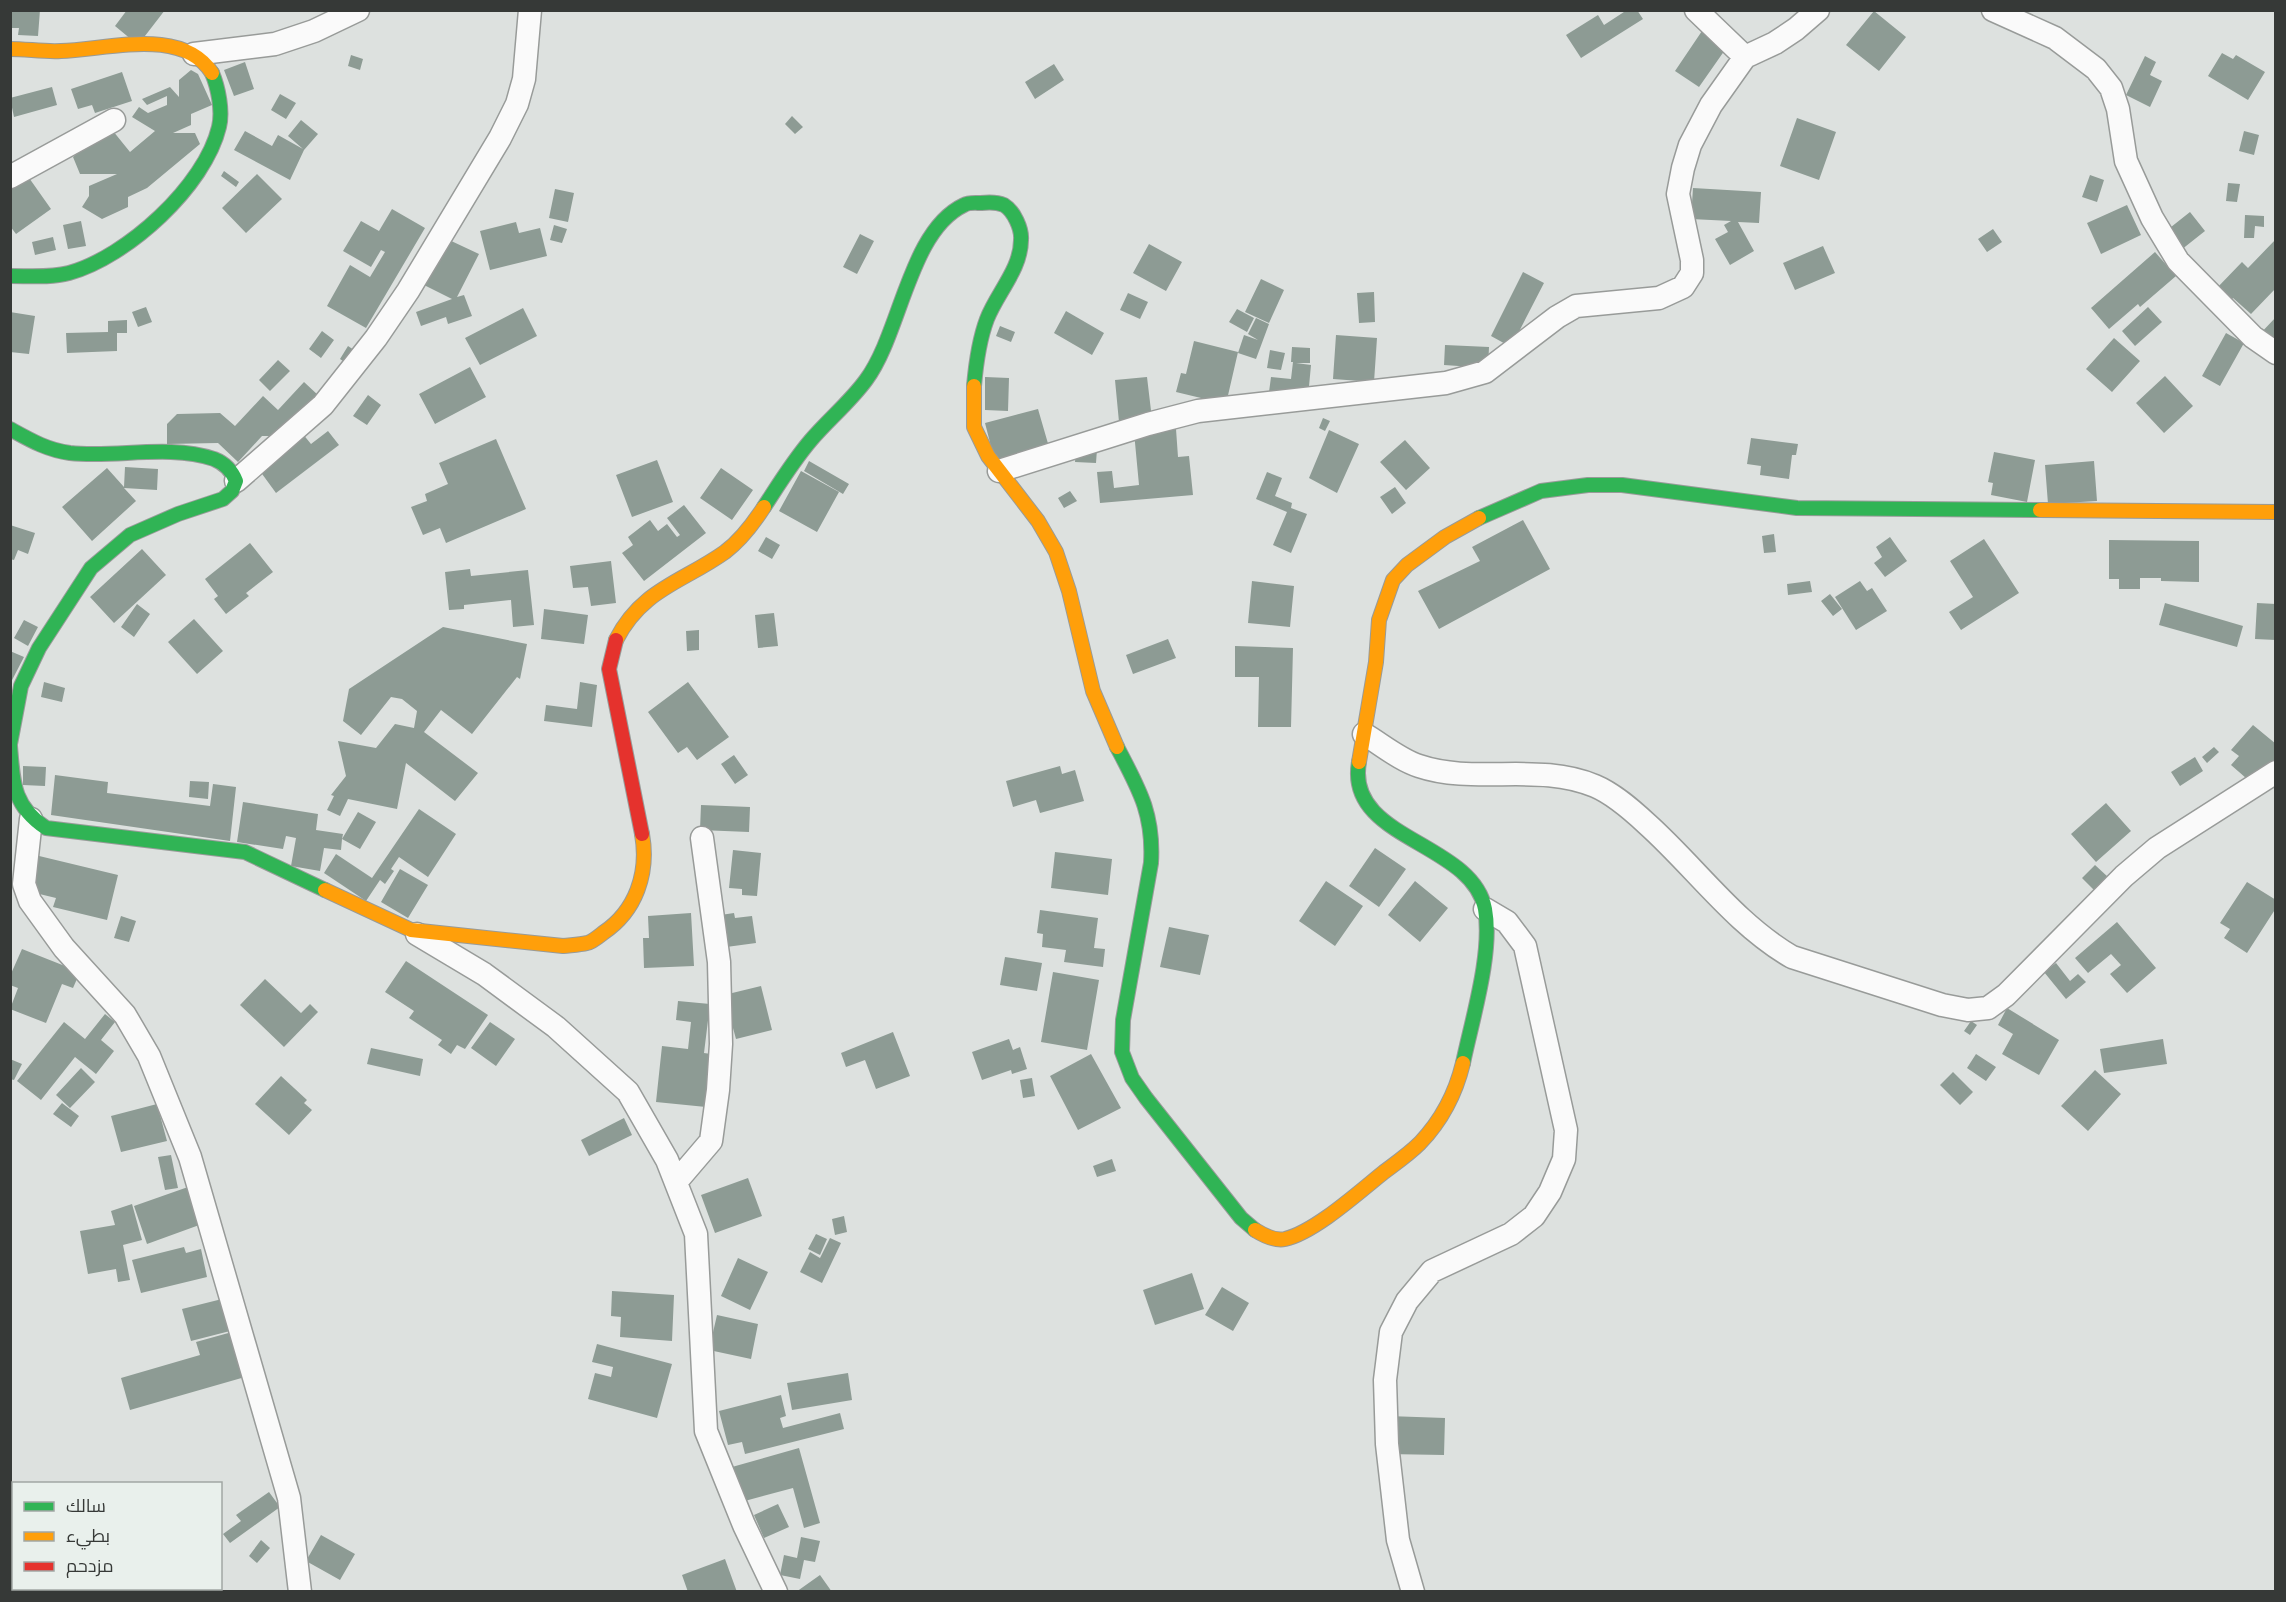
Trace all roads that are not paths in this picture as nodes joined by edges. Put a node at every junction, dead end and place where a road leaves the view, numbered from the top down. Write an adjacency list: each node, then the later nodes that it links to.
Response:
1 (358, 10): 7 (street)
2 (530, 10): 15 (street)
3 (1696, 10): 8 (street)
4 (1818, 10): 8 (street)
5 (1993, 10): 12 (street)
6 (10, 49): 7 (main road)
7 (194, 54): 11 (main road)
8 (1745, 57): 14 (street)
9 (114, 120): 10 (street)
10 (10, 177)
11 (10, 276)
12 (2276, 353)
13 (10, 429): 15 (main road)
14 (999, 471): 23 (main road); 24 (main road)
15 (236, 481): 18 (main road)
16 (2276, 512): 17 (main road)
17 (1364, 734): 19 (street); 23 (main road)
18 (10, 745): 20 (main road)
19 (2276, 772)
20 (31, 819): 22 (street); 24 (main road)
21 (702, 838): 25 (street)
22 (17, 881): 26 (street)
23 (1485, 909): 28 (street)
24 (411, 930): 25 (street)
25 (676, 1182): 27 (street)
26 (300, 1592)
27 (776, 1592)
28 (1413, 1592)

